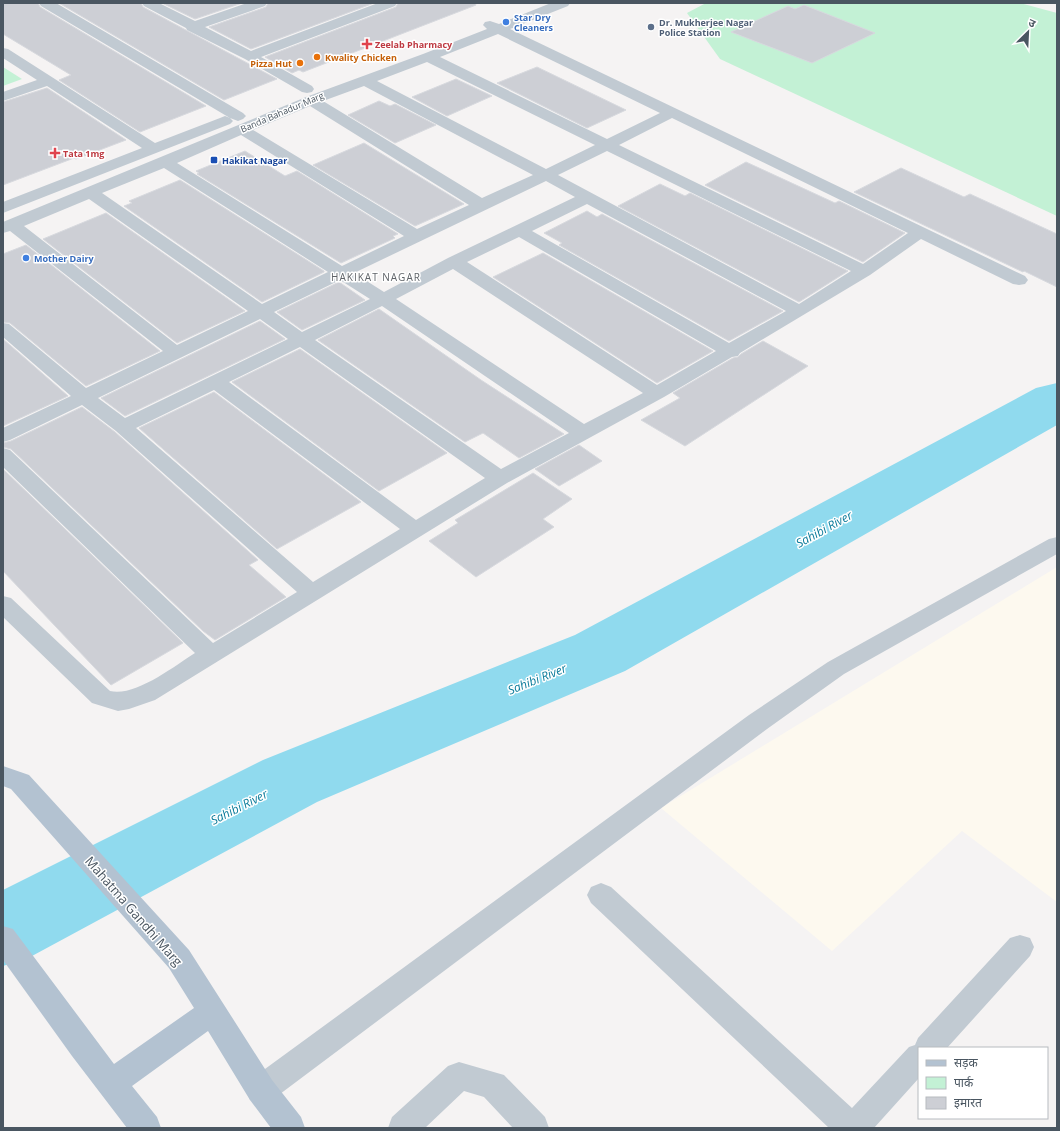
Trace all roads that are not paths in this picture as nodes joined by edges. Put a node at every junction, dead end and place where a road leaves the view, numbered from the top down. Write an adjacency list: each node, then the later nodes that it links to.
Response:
1 (46, 3): 18 (street)
2 (150, 3): 8 (street)
3 (260, 3): 8 (street)
4 (390, 3): 12 (street)
5 (527, 3): 7 (street, Banda Bahadur Marg)
6 (563, 3): 9 (street, Banda Bahadur Marg)
7 (482, 21): 9 (street); 10 (street, Banda Bahadur Marg)
8 (192, 27): 12 (street)
9 (499, 29): 10 (street, Banda Bahadur Marg); 17 (street)
10 (428, 47): 13 (street, Banda Bahadur Marg); 15 (street, Banda Bahadur Marg); 19 (street)
11 (3, 52): 14 (street)
12 (250, 56): 15 (street)
13 (364, 80): 15 (street, Banda Bahadur Marg); 22 (street)
14 (48, 81): 16 (street); 20 (street)
15 (309, 94): 18 (street, Banda Bahadur Marg); 25 (street)
16 (3, 98)
17 (671, 113): 19 (street); 29 (street)
18 (239, 123): 20 (street, Banda Bahadur Marg); 21 (street, Banda Bahadur Marg); 30 (street)
19 (606, 146): 22 (street); 32 (street)
20 (152, 148): 26 (street, Banda Bahadur Marg)
21 (165, 162): 23 (street, Banda Bahadur Marg); 33 (street)
22 (546, 175): 24 (street); 25 (street)
23 (90, 192): 27 (street, Banda Bahadur Marg); 36 (street)
24 (588, 197): 28 (street); 37 (street)
25 (481, 205): 30 (street)
26 (3, 208)
27 (7, 226): 40 (street)
28 (519, 230): 31 (street); 41 (street)
29 (921, 232): 32 (street); 34 (street)
30 (416, 236): 33 (street)
31 (454, 262): 35 (street); 43 (street)
32 (864, 271): 37 (street)
33 (342, 272): 35 (street); 36 (street)
34 (1019, 280)
35 (383, 299): 39 (street); 46 (street)
36 (261, 311): 39 (street); 40 (street)
37 (799, 311): 41 (street)
38 (3, 328): 44 (street)
39 (301, 339): 42 (street); 49 (street)
40 (175, 352): 44 (street)
41 (731, 352): 43 (street)
42 (215, 381): 45 (street); 50 (street)
43 (657, 393): 46 (street)
44 (84, 397): 45 (street); 47 (street)
45 (123, 426): 52 (street)
46 (584, 433): 49 (street)
47 (3, 436)
48 (3, 454): 54 (street)
49 (500, 478): 50 (street)
50 (415, 530): 52 (street)
51 (1057, 544): 63 (street)
52 (312, 593): 54 (street)
53 (3, 604): 54 (street)
54 (211, 654)
55 (12, 779): 59 (main road, Mahatma Gandhi Marg)
56 (601, 895): 68 (street)
57 (3, 938): 62 (main road)
58 (1020, 947): 60 (street)
59 (212, 1011): 62 (main road); 63 (main road, Mahatma Gandhi Marg)
60 (929, 1047)
61 (918, 1058): 69 (street)
62 (111, 1084): 64 (main road)
63 (261, 1090): 65 (main road, Mahatma Gandhi Marg)
64 (146, 1128)
65 (290, 1128)
66 (403, 1128): 67 (street)
67 (534, 1128)
68 (851, 1128)
69 (854, 1128)

